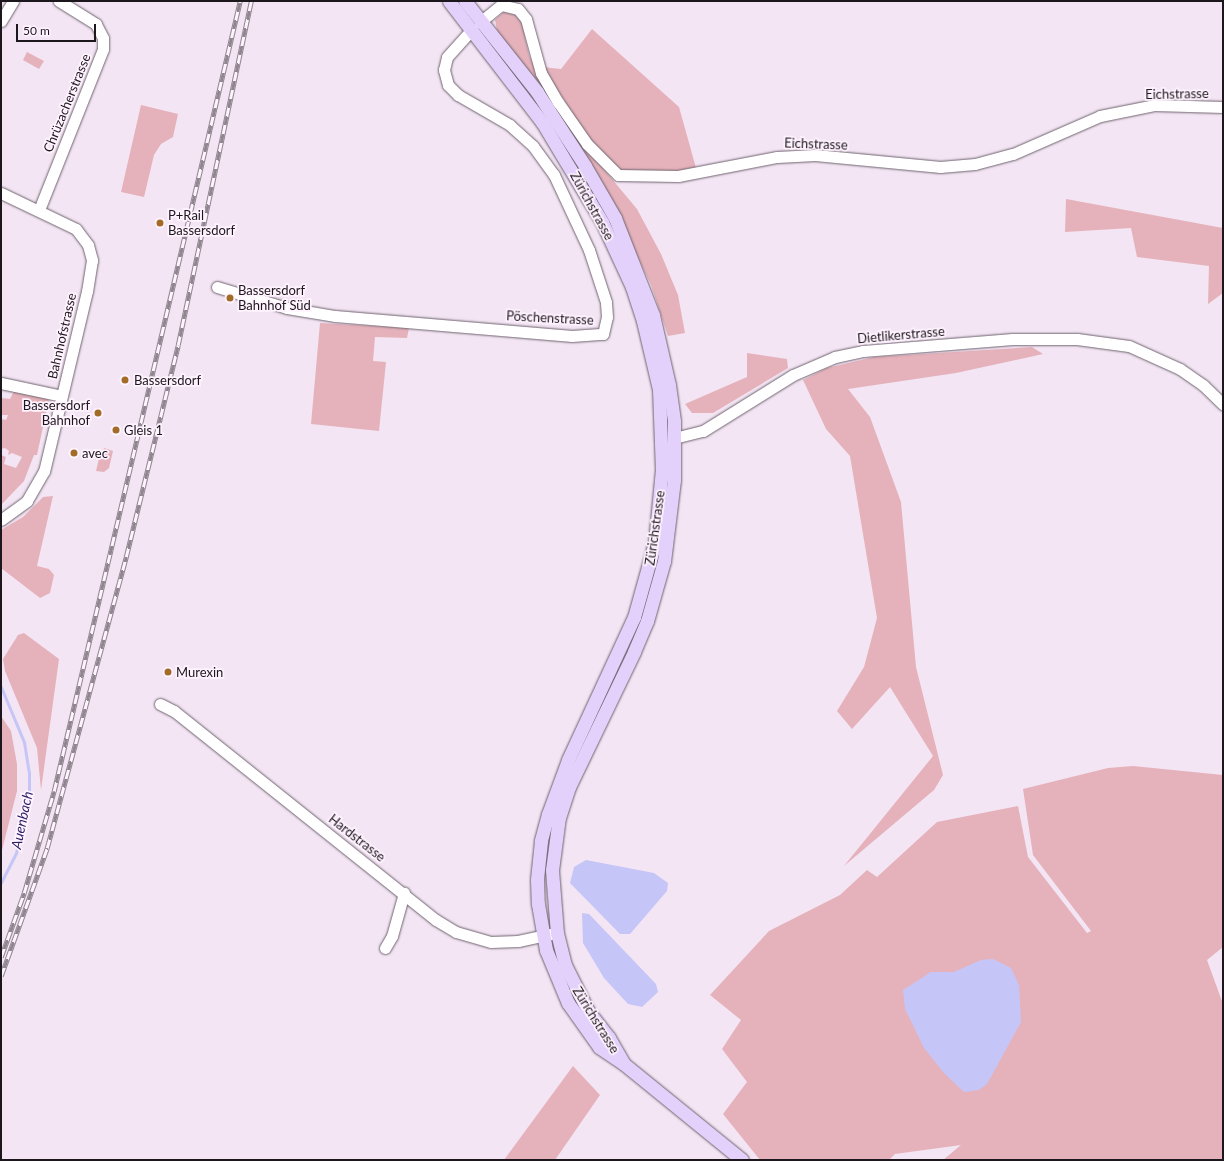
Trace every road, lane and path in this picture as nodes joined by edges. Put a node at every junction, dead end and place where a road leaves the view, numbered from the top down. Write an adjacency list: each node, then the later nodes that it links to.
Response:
1 (13, 1): 5 (street)
2 (59, 1): 9 (street, Chrüzacherstrasse)
3 (449, 1): 6 (main road, Zürichstrasse)
4 (465, 1): 6 (main road, Zürichstrasse)
5 (1, 21)
6 (476, 25): 7 (street, Eichstrasse); 10 (street, Pöschenstrasse); 11 (main road, Zürichstrasse)
7 (1223, 107)
8 (1, 193): 9 (street)
9 (39, 210): 13 (street, Bahnhofstrasse)
10 (217, 287)
11 (659, 359): 15 (main road, Zürichstrasse); 15 (main road, Zürichstrasse)
12 (1, 383): 13 (street)
13 (62, 396): 16 (street, Bahnhofstrasse)
14 (1223, 404): 15 (street, Dietlikerstrasse)
15 (666, 435): 19 (main road, Zürichstrasse); 20 (main road, Zürichstrasse)
16 (1, 520)
17 (160, 704): 18 (street, Hardstrasse)
18 (404, 893): 20 (street, Hardstrasse); 21 (street)
19 (556, 933): 20 (street, Hardstrasse); 22 (main road, Zürichstrasse)
20 (543, 936): 22 (main road, Zürichstrasse)
21 (385, 948)
22 (624, 1064): 23 (main road, Zürichstrasse)
23 (742, 1160)

